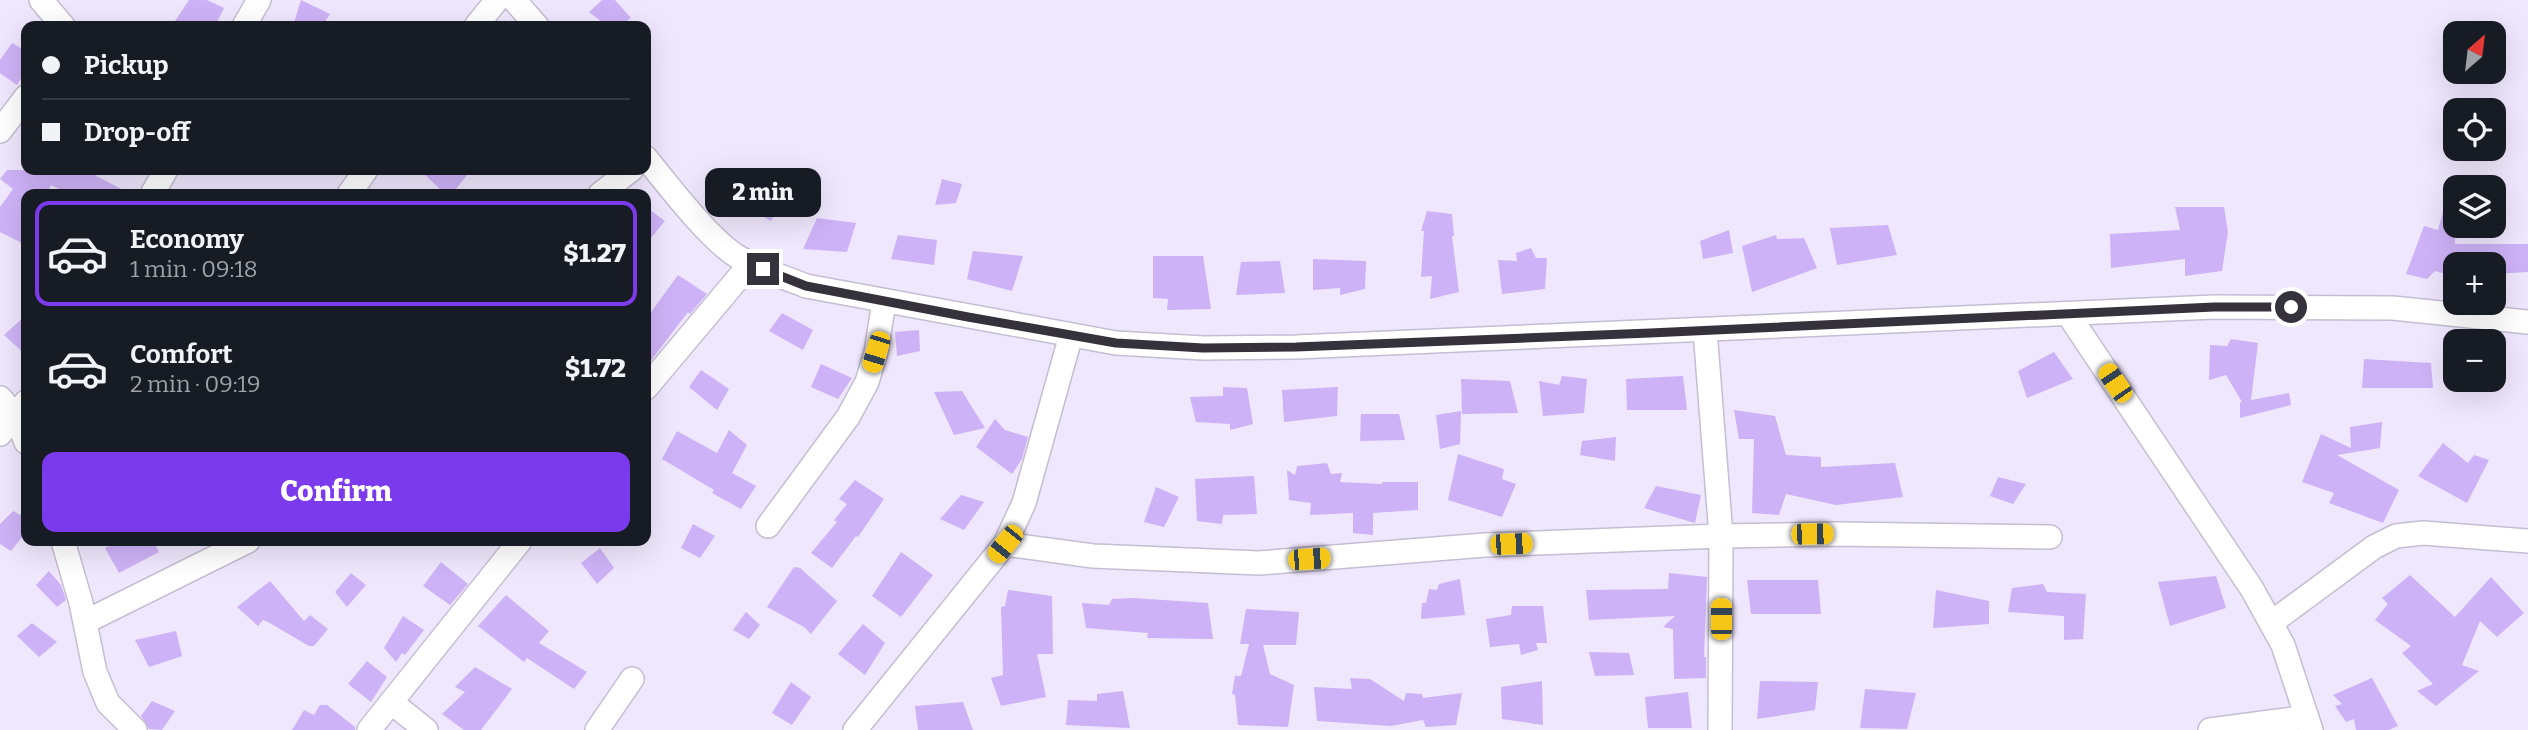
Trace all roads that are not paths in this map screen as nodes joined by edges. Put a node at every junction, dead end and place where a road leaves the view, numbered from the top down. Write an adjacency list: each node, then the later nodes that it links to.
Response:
1 (41, 0): 5 (street)
2 (259, 0): 6 (street)
3 (498, 0): 7 (street)
4 (514, 0): 8 (street)
5 (59, 21)
6 (247, 21)
7 (480, 21)
8 (533, 21)
9 (21, 104): 10 (street)
10 (0, 131)
11 (651, 164): 14 (street)
12 (625, 175): 13 (street)
13 (606, 189)
14 (751, 263): 15 (street); 20 (street)
15 (884, 302): 19 (street); 24 (street)
16 (2068, 314): 17 (street); 18 (street); 33 (street)
17 (2528, 322)
18 (1705, 330): 19 (street); 25 (street)
19 (1071, 335): 28 (street)
20 (651, 382)
21 (0, 398): 22 (street)
22 (21, 409): 23 (street)
23 (0, 434)
24 (768, 526)
25 (1721, 536): 26 (street); 28 (street); 42 (street)
26 (2050, 537)
27 (2528, 541): 33 (street)
28 (1005, 544): 41 (street)
29 (64, 546): 32 (street)
30 (238, 546): 32 (street)
31 (516, 546): 35 (street)
32 (85, 622): 37 (street)
33 (2271, 623): 36 (street)
34 (632, 678): 40 (street)
35 (391, 702): 38 (street); 39 (street)
36 (2309, 724): 43 (street)
37 (135, 730)
38 (369, 730)
39 (426, 730)
40 (597, 730)
41 (855, 730)
42 (1720, 730)
43 (2210, 730)

